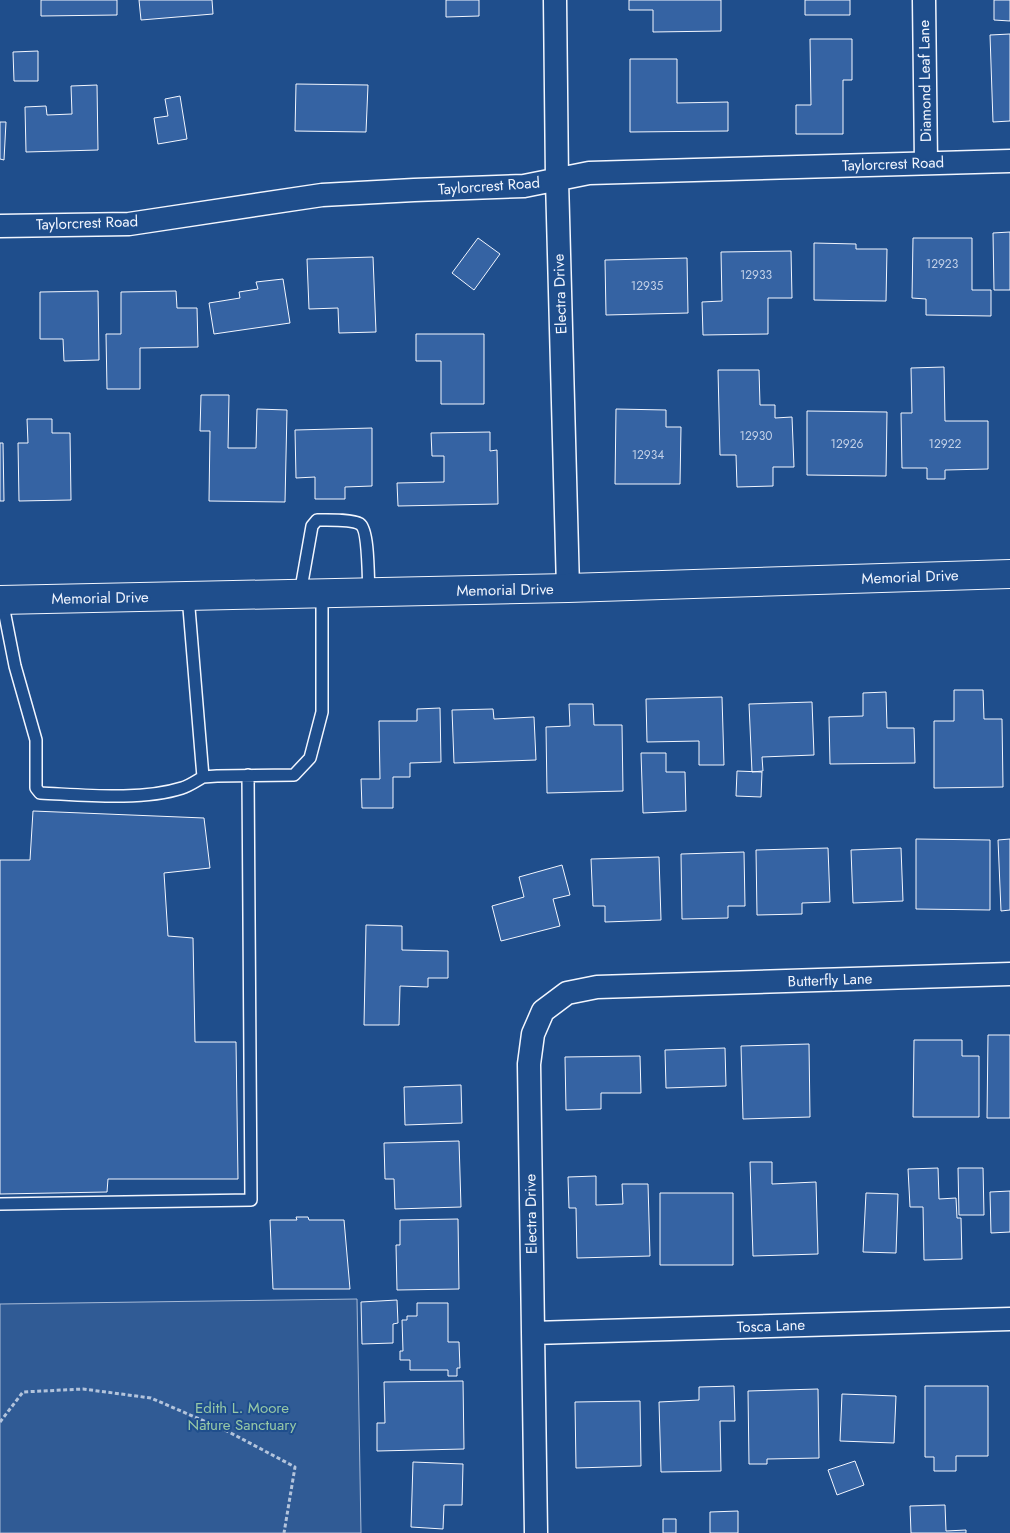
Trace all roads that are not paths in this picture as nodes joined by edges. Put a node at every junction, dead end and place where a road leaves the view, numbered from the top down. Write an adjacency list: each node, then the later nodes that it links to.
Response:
1 (555, 0): 5 (street, Electra Drive)
2 (924, 0): 4 (street, Diamond Leaf Lane)
3 (1010, 160): 4 (street, Taylorcrest Road)
4 (926, 162): 5 (street, Taylorcrest Road)
5 (557, 180): 6 (street, Taylorcrest Road); 8 (street, Electra Drive)
6 (0, 226)
7 (1010, 574): 8 (main road, Memorial Drive)
8 (568, 588): 9 (main road, Memorial Drive)
9 (369, 592): 10 (main road, Memorial Drive); 10 (lane)
10 (311, 594): 11 (main road, Memorial Drive); 13 (lane)
11 (188, 596): 12 (main road, Memorial Drive); 14 (lane)
12 (1, 600): 14 (lane)
13 (248, 775): 14 (lane); 17 (lane)
14 (203, 777)
15 (1010, 974): 16 (street, Butterfly Lane)
16 (650, 985): 19 (street, Electra Drive)
17 (0, 1204)
18 (1010, 1320): 19 (street, Tosca Lane)
19 (532, 1333): 20 (street, Electra Drive)
20 (536, 1533)

